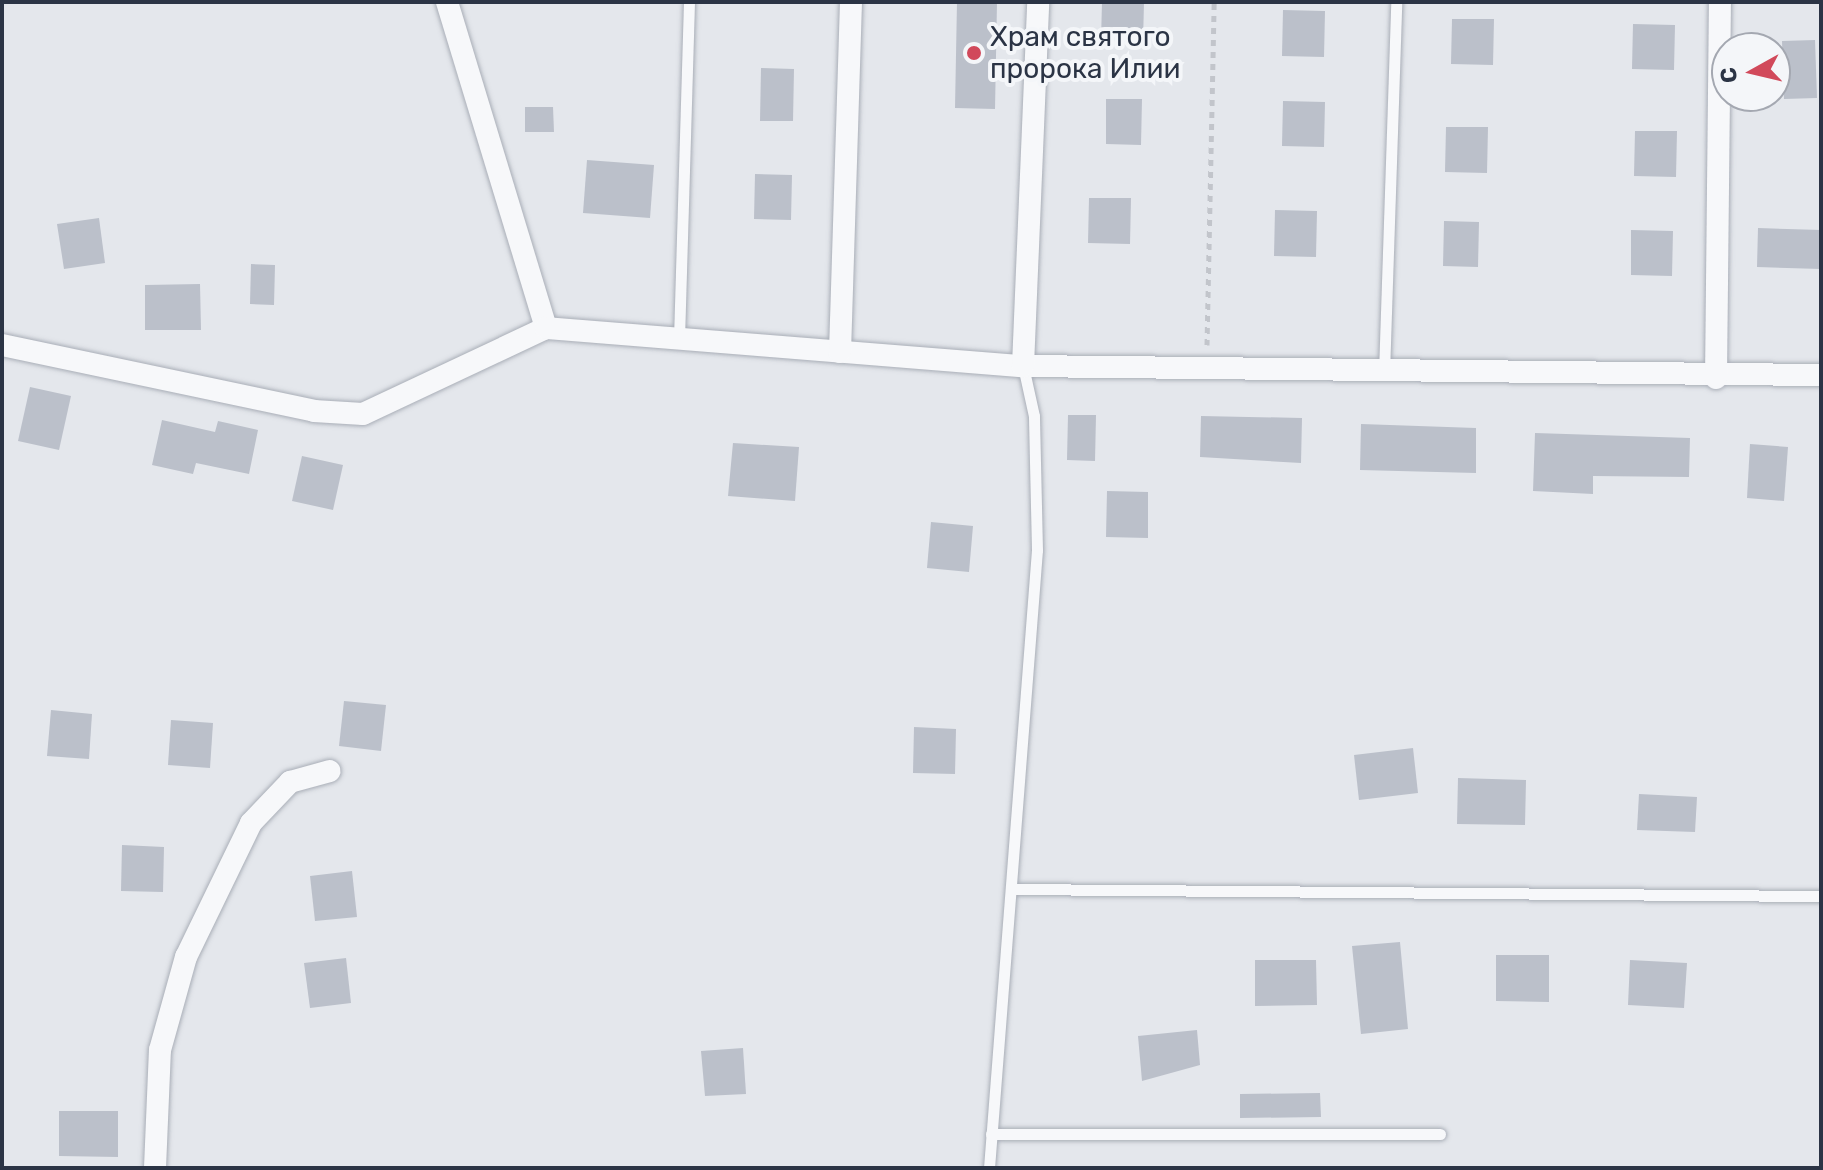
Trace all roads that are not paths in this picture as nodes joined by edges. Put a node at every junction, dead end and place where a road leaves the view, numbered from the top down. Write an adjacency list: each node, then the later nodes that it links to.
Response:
1 (447, 2): 7 (street)
2 (689, 2): 8 (lane)
3 (851, 2): 10 (street)
4 (1038, 2): 11 (street)
5 (1396, 2): 12 (lane)
6 (1720, 2): 14 (street)
7 (546, 328): 8 (street); 9 (street)
8 (679, 339): 10 (street)
9 (2, 345)
10 (840, 352): 11 (street)
11 (1023, 366): 12 (street); 16 (lane)
12 (1384, 373): 14 (street)
13 (1821, 375): 14 (street)
14 (1716, 378)
15 (330, 771): 20 (street)
16 (1012, 889): 17 (lane); 18 (lane)
17 (1821, 896)
18 (991, 1134): 19 (lane); 21 (lane)
19 (1440, 1134)
20 (155, 1168)
21 (989, 1168)

